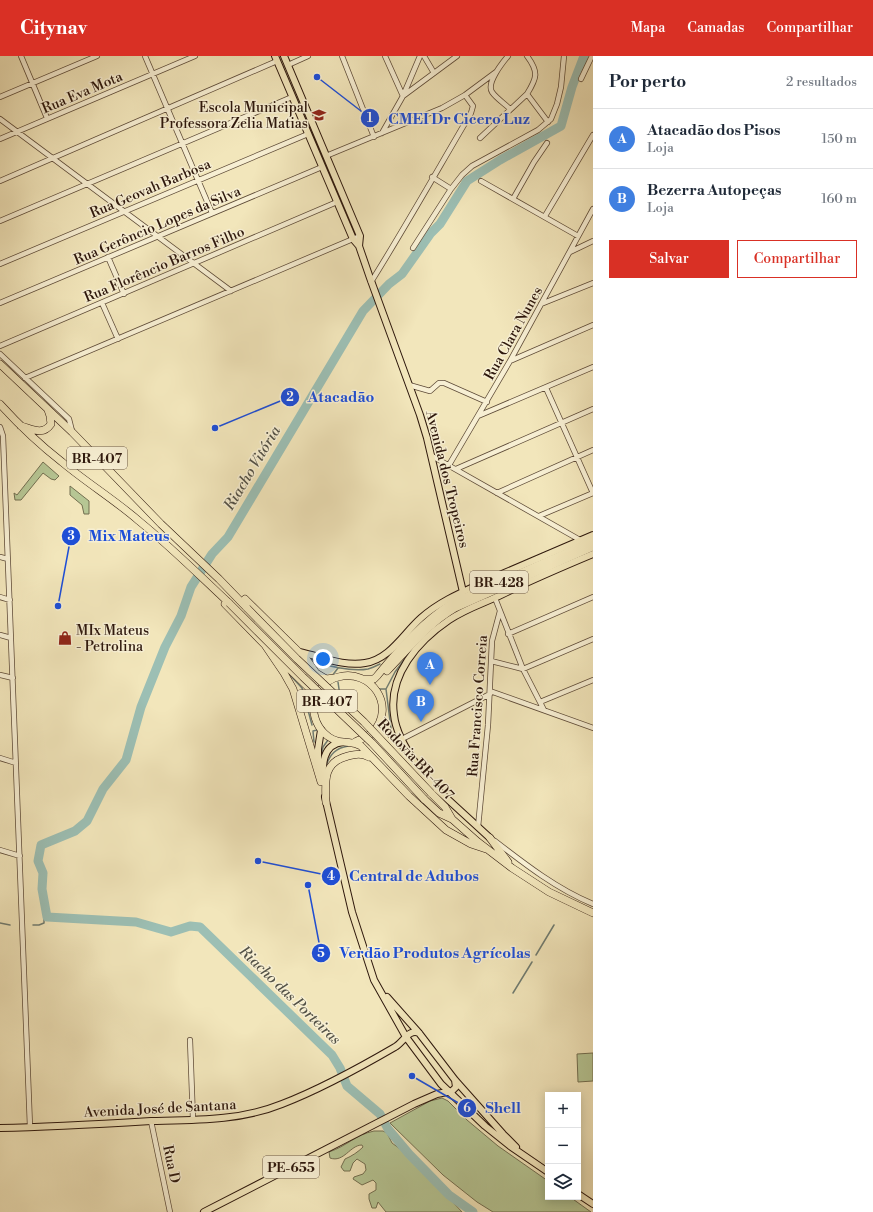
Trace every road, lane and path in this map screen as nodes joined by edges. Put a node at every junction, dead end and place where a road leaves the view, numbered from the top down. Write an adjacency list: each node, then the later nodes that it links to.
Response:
1 (22, 56): 21 (street)
2 (97, 56): 21 (street)
3 (145, 56): 19 (street)
4 (195, 56): 19 (street, Rua Eva Mota)
5 (284, 56): 16 (main road)
6 (308, 56): 16 (street)
7 (342, 56): 36 (street)
8 (385, 56): 23 (street)
9 (422, 56): 18 (street); 23 (street)
10 (457, 56): 18 (street)
11 (508, 56): 17 (street)
12 (527, 56): 22 (street)
13 (564, 56): 31 (street)
14 (592, 56): 20 (street)
15 (276, 58): 26 (main road); 27 (street)
16 (288, 65): 41 (main road)
17 (496, 72): 24 (street); 28 (street)
18 (434, 73): 23 (street)
19 (153, 74): 27 (street); 29 (street, Rua Eva Mota)
20 (581, 79)
21 (32, 84): 25 (street); 29 (street)
22 (527, 94): 28 (street); 31 (street)
23 (402, 96): 33 (street)
24 (465, 96): 33 (street); 44 (street)
25 (0, 97)
26 (292, 97): 34 (main road); 40 (street)
27 (168, 108): 40 (street); 42 (street)
28 (510, 109): 37 (street)
29 (47, 118): 32 (street, Rua Eva Mota)
30 (0, 119): 32 (street)
31 (548, 122): 49 (street)
32 (18, 131): 38 (street, Rua Eva Mota); 42 (street)
33 (382, 133): 36 (street)
34 (308, 134): 43 (main road); 45 (street, Rua Geovah Barbosa)
35 (593, 135): 55 (street)
36 (374, 137): 41 (street)
37 (480, 138)
38 (0, 139)
39 (547, 143): 50 (street)
40 (183, 144): 45 (street); 48 (street)
41 (326, 156): 58 (main road)
42 (53, 158): 46 (street); 48 (street)
43 (322, 167): 51 (main road); 54 (street, Rua Gerôncio Lopes da Silva)
44 (432, 178): 49 (street); 68 (street)
45 (198, 180): 53 (street, Rua Geovah Barbosa); 54 (street)
46 (0, 181)
47 (481, 181): 50 (street)
48 (88, 184): 53 (street); 56 (street)
49 (451, 189): 63 (street)
50 (513, 198): 55 (street)
51 (337, 202): 60 (main road); 67 (street, Rua Florêncio Barros Filho)
52 (593, 210): 59 (street, Rua Clara Nunes)
53 (124, 211): 57 (street); 66 (street, Rua Geovah Barbosa)
54 (212, 213): 57 (street, Rua Gerôncio Lopes da Silva)
55 (545, 216): 59 (street)
56 (0, 221)
57 (158, 236): 65 (street, Rua Gerôncio Lopes da Silva); 67 (street)
58 (360, 236): 60 (street); 62 (main road)
59 (578, 236): 64 (street, Rua Clara Nunes)
60 (352, 239): 62 (main road); 70 (street)
61 (593, 241): 64 (street)
62 (359, 246): 68 (main road, Avenida dos Tropeiros)
63 (413, 248)
64 (570, 252): 74 (street, Rua Clara Nunes)
65 (108, 257): 71 (street); 72 (street, Rua Gerôncio Lopes da Silva)
66 (0, 264)
67 (195, 264): 70 (street); 71 (street, Rua Florêncio Barros Filho)
68 (372, 282): 83 (main road, Avenida dos Tropeiros)
69 (593, 283): 74 (street)
70 (231, 291): 76 (street)
71 (124, 294): 73 (street, Rua Florêncio Barros Filho)
72 (0, 303)
73 (102, 303): 76 (street); 77 (street, Rua Florêncio Barros Filho)
74 (541, 304): 79 (street, Rua Clara Nunes)
75 (593, 325): 79 (street)
76 (118, 339): 82 (street)
77 (0, 346)
78 (0, 354): 82 (street)
79 (510, 361): 85 (street, Rua Clara Nunes)
80 (0, 364): 88 (highway, BR-407)
81 (593, 367): 84 (street)
82 (25, 378): 93 (street)
83 (409, 385): 85 (street); 95 (main road, Avenida dos Tropeiros)
84 (546, 388): 89 (street); 90 (street)
85 (487, 402): 89 (street, Rua Clara Nunes)
86 (0, 404): 91 (highway, BR-407)
87 (593, 409): 90 (street)
88 (48, 410): 91 (highway); 93 (highway, BR-407)
89 (478, 416): 97 (street, Rua Clara Nunes)
90 (562, 423): 96 (street); 98 (street)
91 (19, 425): 116 (highway, Rodovia BR-407 / BR-407)
92 (0, 427): 99 (street)
93 (72, 432): 113 (highway, Rodovia BR-407 / BR-407)
94 (593, 450): 96 (street)
95 (432, 456): 97 (street); 115 (main road, Avenida dos Tropeiros)
96 (578, 457): 100 (street); 101 (street)
97 (449, 465): 98 (street)
98 (456, 468): 100 (street)
99 (2, 482): 104 (street)
100 (497, 492): 102 (street)
101 (593, 493): 102 (street)
102 (539, 516): 106 (street)
103 (0, 519): 104 (street)
104 (6, 521): 112 (street)
105 (593, 535): 106 (main road)
106 (580, 540): 109 (main road)
107 (593, 541): 109 (highway, BR-428)
108 (593, 547): 117 (highway, BR-428)
109 (562, 552): 115 (main road); 123 (highway, BR-428)
110 (593, 554): 114 (main road)
111 (0, 558): 112 (street)
112 (8, 559): 120 (street)
113 (222, 581): 129 (highway, BR-407); 154 (highway, Rodovia BR-407 / BR-407, bridge)
114 (515, 588): 117 (highway)
115 (463, 592): 121 (main road)
116 (220, 594): 128 (highway, BR-407); 154 (highway, Rodovia BR-407 / BR-407, bridge)
117 (495, 594): 122 (street); 137 (highway, BR-428); 145 (main road)
118 (0, 597): 120 (street)
119 (593, 597): 124 (street)
120 (10, 600): 126 (street)
121 (439, 605): 123 (highway); 129 (main road)
122 (500, 611): 124 (street); 130 (street, Rua Francisco Correia)
123 (433, 616): 135 (highway, BR-428)
124 (508, 634): 131 (street)
125 (0, 635): 126 (street)
126 (11, 638): 133 (street)
127 (593, 639): 131 (street)
128 (265, 646): 139 (highway, BR-407); 151 (highway)
129 (299, 652): 134 (highway, BR-407)
130 (492, 662): 131 (street); 138 (street, Rua Francisco Correia)
131 (523, 669): 140 (street)
132 (0, 675): 133 (street)
133 (13, 678): 150 (street)
134 (334, 678): 135 (highway); 139 (highway)
135 (364, 679): 137 (highway)
136 (593, 680): 140 (street)
137 (376, 688): 142 (highway)
138 (490, 693): 141 (street); 145 (street); 155 (street, Rua Francisco Correia)
139 (316, 699): 144 (highway)
140 (540, 702): 141 (street)
141 (544, 710): 143 (street)
142 (380, 721): 147 (highway); 152 (highway)
143 (593, 728)
144 (321, 730): 146 (highway); 151 (main road)
145 (402, 739): 152 (main road)
146 (344, 742): 147 (highway); 153 (main road)
147 (355, 742): 149 (highway, BR-407)
148 (0, 758): 150 (street)
149 (373, 759): 153 (highway); 157 (highway, BR-407)
150 (16, 763): 159 (street)
151 (321, 782): 153 (main road)
152 (432, 785): 155 (main road)
153 (326, 802): 163 (main road)
154 (452, 819): 157 (highway, BR-407)
155 (478, 827): 156 (main road)
156 (490, 838): 160 (highway); 161 (street)
157 (486, 849): 160 (highway, BR-407)
158 (0, 850): 159 (street)
159 (20, 856): 171 (street)
160 (512, 868): 162 (highway, BR-407)
161 (593, 904)
162 (593, 913)
163 (376, 985): 164 (main road); 165 (main road)
164 (419, 1033): 165 (main road); 167 (main road)
165 (406, 1037): 168 (main road); 169 (main road, Avenida José de Santana)
166 (190, 1040): 169 (street)
167 (455, 1080): 168 (main road); 173 (main road)
168 (451, 1091): 173 (main road); 178 (main road, PE-655)
169 (193, 1120): 170 (main road, Avenida José de Santana)
170 (152, 1121): 171 (main road, Avenida José de Santana); 177 (street, Rua D)
171 (30, 1127): 172 (main road, Avenida José de Santana)
172 (0, 1128)
173 (523, 1154): 174 (main road)
174 (545, 1170)
175 (581, 1196): 176 (main road)
176 (593, 1204)
177 (170, 1212)
178 (204, 1212)

